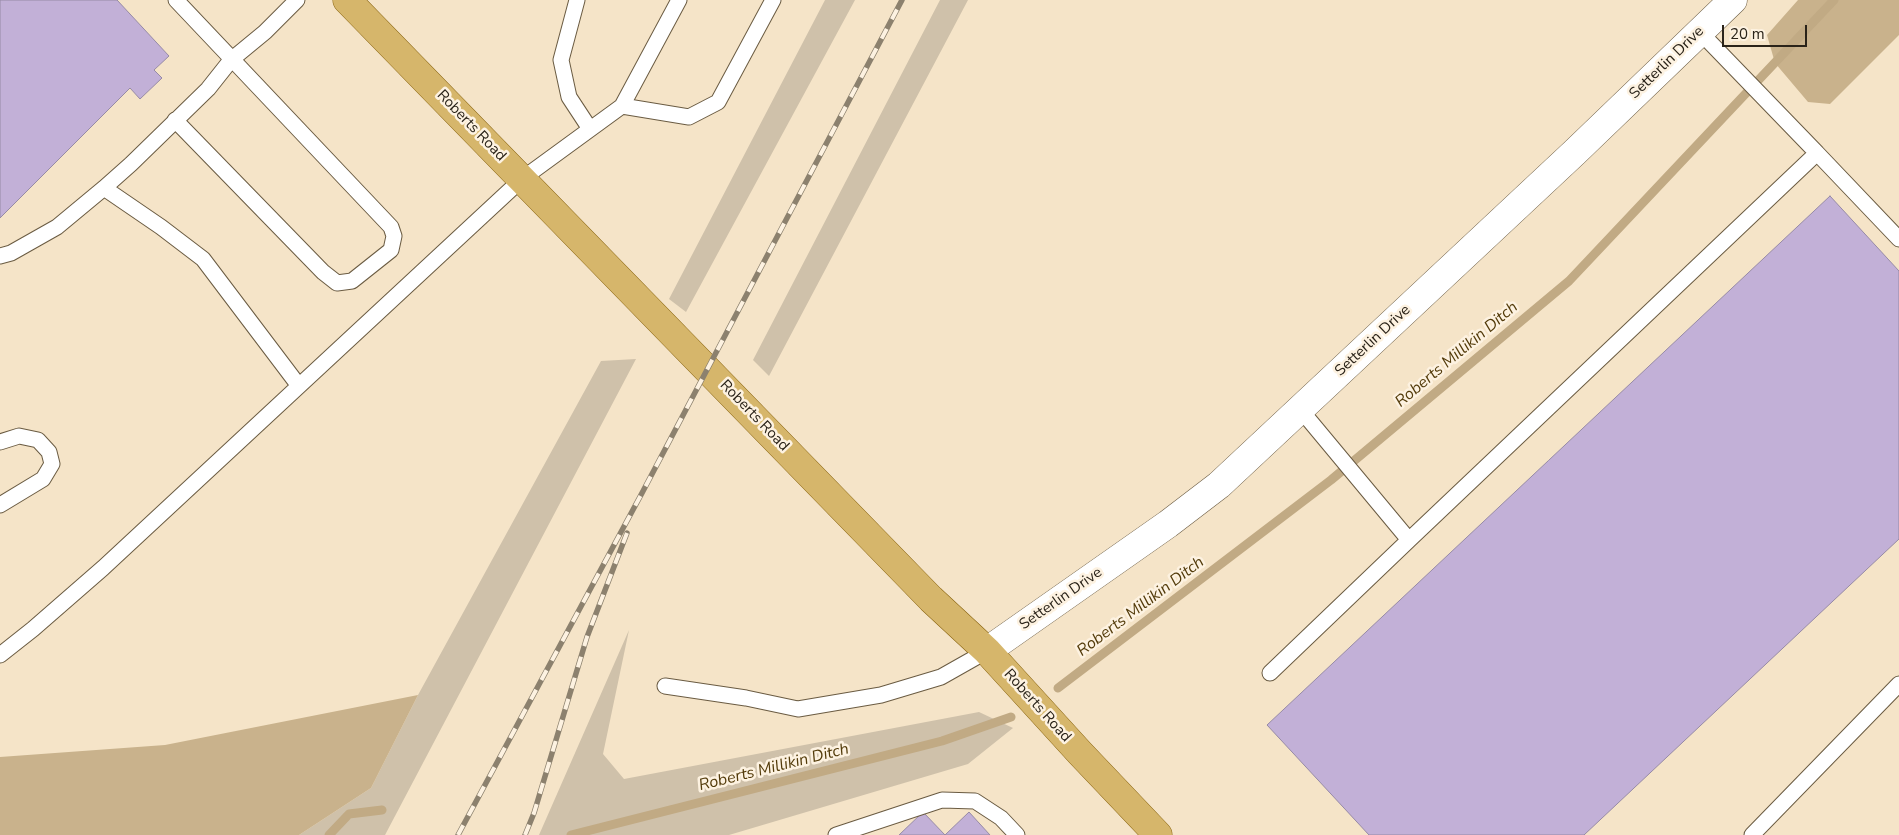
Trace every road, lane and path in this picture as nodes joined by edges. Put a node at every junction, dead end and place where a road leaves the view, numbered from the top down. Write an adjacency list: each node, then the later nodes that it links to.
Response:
1 (176, 0): 9 (lane)
2 (297, 0): 9 (lane)
3 (347, 0): 14 (main road, Roberts Road)
4 (577, 0): 12 (lane)
5 (679, 0): 10 (lane)
6 (773, 0): 10 (lane)
7 (1732, 0): 8 (street, Setterlin Drive)
8 (1700, 32): 13 (lane); 19 (street, Setterlin Drive)
9 (232, 60): 11 (lane); 11 (lane)
10 (622, 106): 12 (lane)
11 (175, 120): 15 (lane)
12 (590, 129): 14 (lane)
13 (1817, 154): 16 (lane); 22 (lane)
14 (522, 179): 18 (lane); 23 (main road, Roberts Road)
15 (104, 188): 17 (lane); 18 (lane)
16 (1899, 239)
17 (0, 256)
18 (299, 386): 24 (lane)
19 (1300, 409): 22 (lane); 23 (street, Setterlin Drive)
20 (0, 442): 21 (lane)
21 (0, 504)
22 (1409, 540): 25 (lane)
23 (987, 651): 27 (lane); 30 (main road, Roberts Road)
24 (0, 655)
25 (1270, 673)
26 (1899, 684): 31 (lane)
27 (665, 686)
28 (836, 835): 29 (lane)
29 (1017, 835)
30 (1158, 835)
31 (1752, 835)

